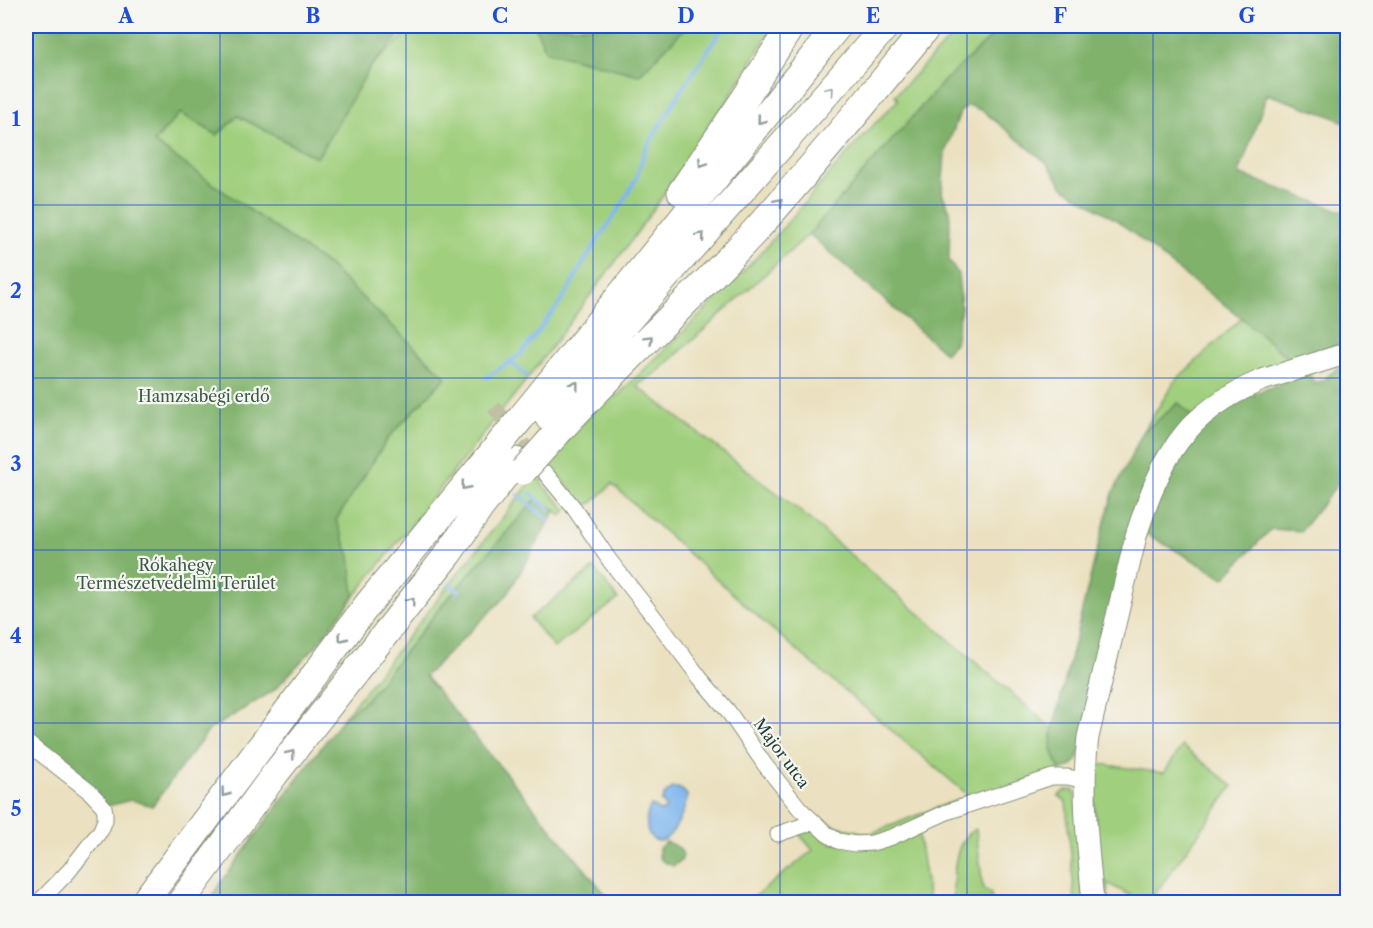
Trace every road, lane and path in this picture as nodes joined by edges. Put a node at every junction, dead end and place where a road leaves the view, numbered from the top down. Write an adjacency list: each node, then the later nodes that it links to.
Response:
1 (791, 26): 8 (highway, one-way to 8)
2 (838, 26): 8 (highway, one-way to 8)
3 (886, 26): 8 (highway, one-way to 3)
4 (928, 26): 6 (highway)
5 (940, 26): 6 (highway)
6 (835, 138): 8 (highway, one-way to 6)
7 (1347, 353): 11 (main road)
8 (537, 422): 9 (highway, bridge); 9 (highway, bridge)
9 (522, 462): 12 (street, Major utca); 15 (highway, one-way to 15); 16 (highway, one-way to 9)
10 (26, 742): 14 (street)
11 (1085, 781): 12 (street, Major utca); 17 (main road)
12 (814, 822): 13 (street)
13 (778, 834)
14 (39, 903)
15 (144, 903)
16 (181, 903)
17 (1093, 903)

